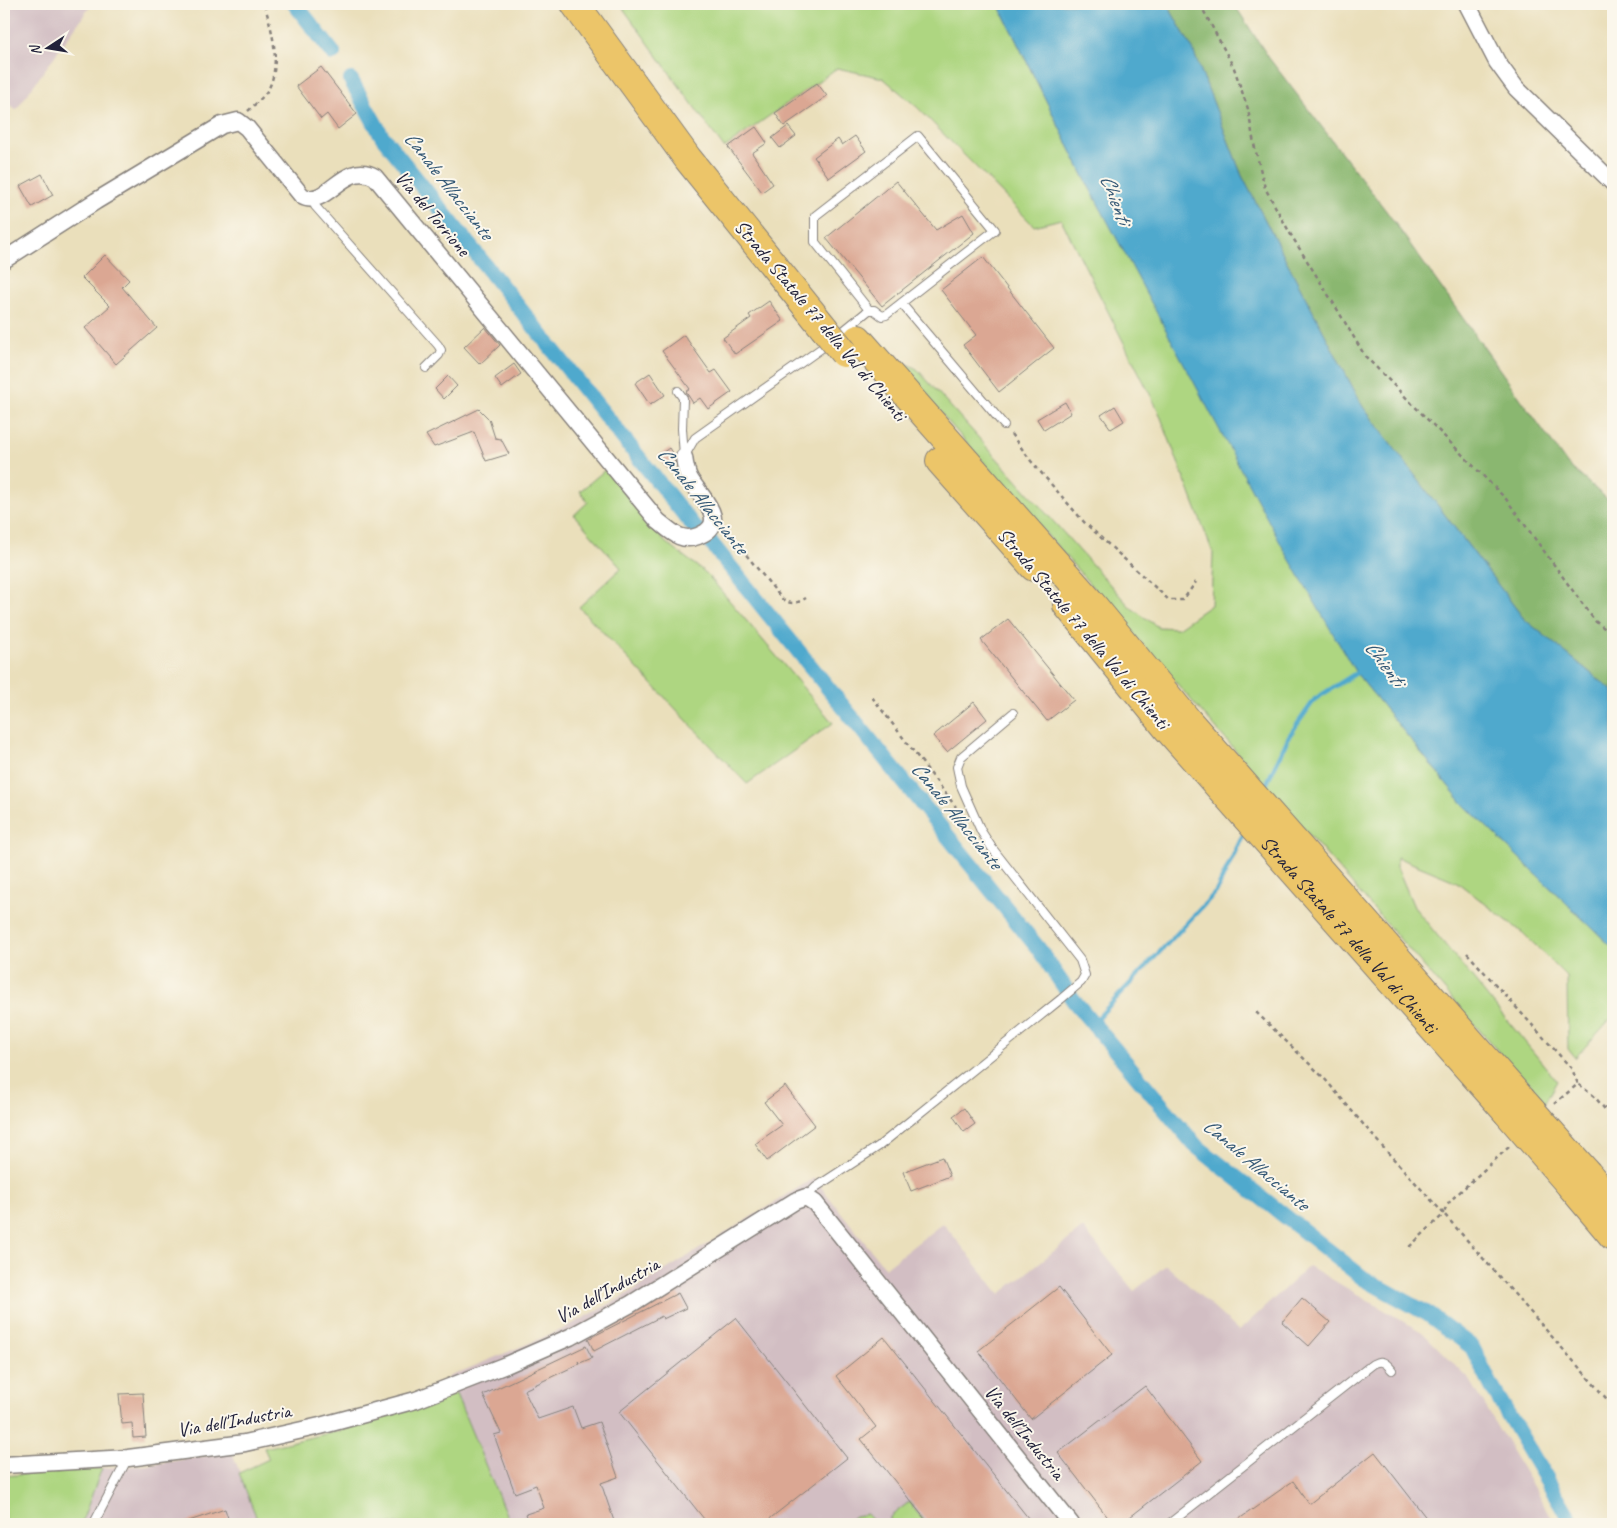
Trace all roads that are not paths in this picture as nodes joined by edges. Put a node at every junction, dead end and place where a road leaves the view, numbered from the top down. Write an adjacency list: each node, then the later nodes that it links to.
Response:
1 (575, 4): 9 (highway, Strada Statale 77 della Val di Chienti)
2 (598, 4): 9 (highway, Strada Statale 77 della Val di Chienti)
3 (1467, 4): 4 (street)
4 (1613, 183)
5 (312, 199): 6 (street); 10 (lane); 13 (street, Via del Torrione)
6 (4, 260)
7 (901, 304): 8 (lane); 8 (lane); 12 (lane)
8 (869, 310): 13 (lane)
9 (830, 322): 15 (highway, Strada Statale 77 della Val di Chienti, bridge)
10 (426, 368)
11 (678, 391): 13 (lane)
12 (1004, 424)
13 (684, 457)
14 (1013, 713): 16 (lane)
15 (1580, 1180): 17 (highway, Strada Statale 77 della Val di Chienti); 18 (highway, Strada Statale 77 della Val di Chienti)
16 (806, 1197): 20 (street, Via dell'Industria); 23 (street, Via dell'Industria)
17 (1613, 1204)
18 (1613, 1236)
19 (1392, 1370): 24 (lane)
20 (128, 1458): 21 (street, Via dell'Industria); 22 (lane)
21 (4, 1465)
22 (95, 1524)
23 (1070, 1524)
24 (1169, 1524)

